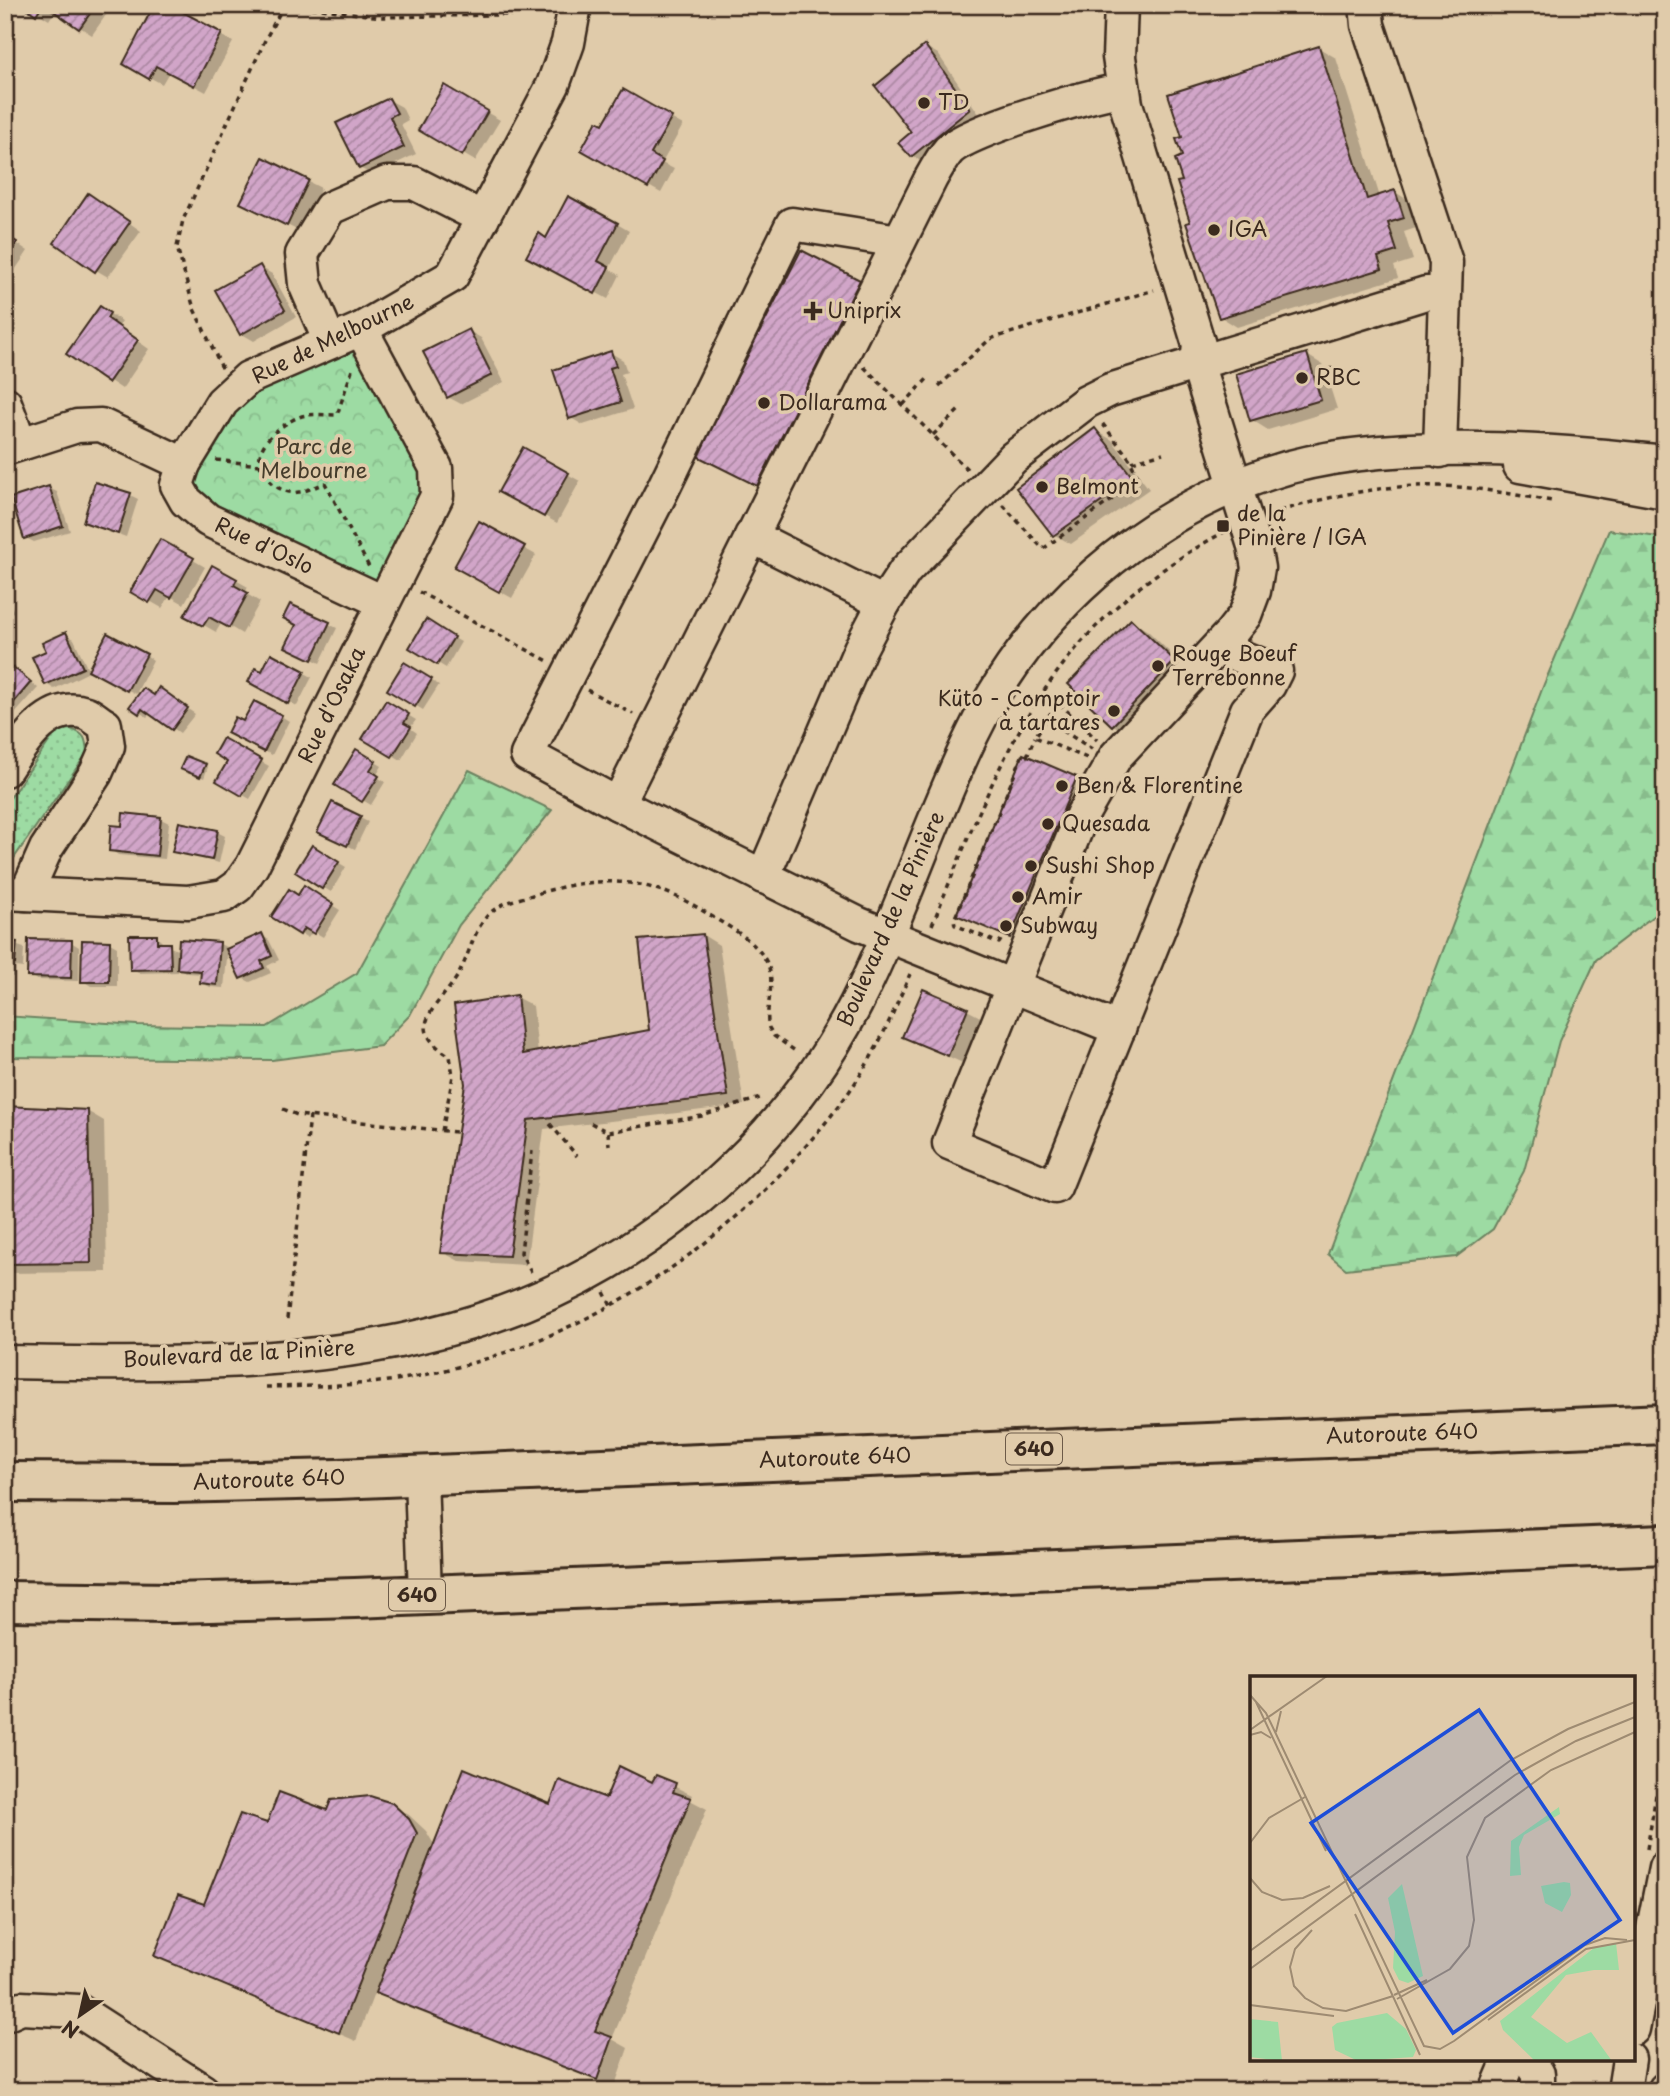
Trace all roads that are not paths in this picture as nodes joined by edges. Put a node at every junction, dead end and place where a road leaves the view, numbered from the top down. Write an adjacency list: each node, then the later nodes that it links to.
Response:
1 (575, 5): 5 (street, Rue de Melbourne)
2 (1121, 5): 4 (street)
3 (1367, 15): 7 (street)
4 (1123, 90): 6 (street); 10 (street)
5 (483, 218): 8 (street, Rue de Melbourne); 9 (street)
6 (899, 241): 18 (street); 23 (street)
7 (1443, 293): 10 (street); 13 (street)
8 (364, 334): 9 (street, Rue de Melbourne); 19 (street, Rue d'Osaka)
9 (330, 342): 14 (street, Rue de Melbourne)
10 (1197, 363): 16 (street); 20 (street)
11 (5, 403): 12 (street)
12 (13, 446): 14 (street)
13 (1440, 451): 15 (street, Boulevard de la Pinière); 16 (street, Boulevard de la Pinière); 17 (street, Boulevard de la Pinière)
14 (186, 460): 19 (street, Rue d'Oslo)
15 (1665, 462)
16 (1236, 487): 21 (street); 26 (street, Boulevard de la Pinière)
17 (1665, 492)
18 (751, 536): 20 (street); 23 (street)
19 (392, 596): 25 (street, Rue d'Osaka)
20 (884, 603): 24 (street)
21 (1221, 644): 27 (street); 28 (street)
22 (5, 770): 25 (street, Rue d'Osaka)
23 (618, 804): 24 (street)
24 (763, 877): 26 (street)
25 (16, 893)
26 (887, 936): 27 (street); 29 (street, Boulevard de la Pinière)
27 (1012, 986): 28 (street); 28 (street)
28 (1119, 1029)
29 (5, 1362)
30 (1665, 1424): 31 (highway, Autoroute 640 / 640)
31 (421, 1475): 32 (highway, Autoroute 640 / 640); 36 (street)
32 (5, 1482)
33 (1665, 1545): 34 (highway, 640)
34 (1566, 1549): 35 (highway); 36 (highway, 640)
35 (1665, 1563)
36 (425, 1595): 37 (highway, 640)
37 (5, 1601)
38 (1655, 1864): 39 (street)
39 (1635, 2014)
40 (5, 2015): 44 (street)
41 (1512, 2061): 45 (street)
42 (1529, 2061): 46 (street)
43 (1629, 2061): 47 (street)
44 (203, 2091)
45 (1496, 2091)
46 (1538, 2091)
47 (1624, 2091)

